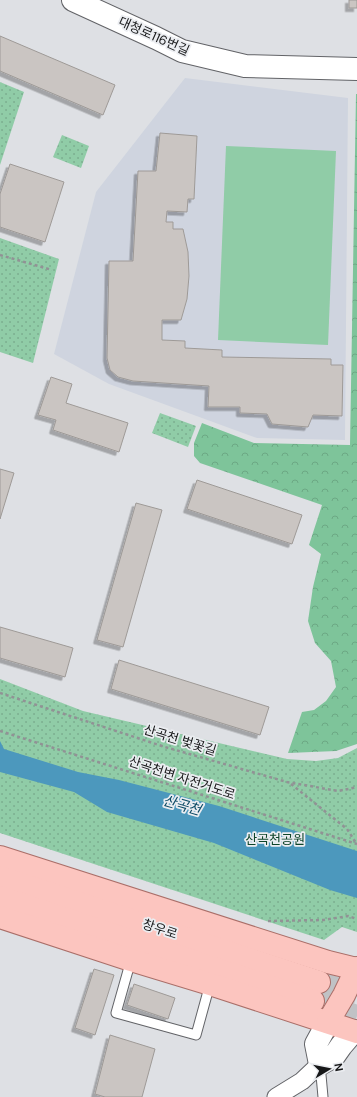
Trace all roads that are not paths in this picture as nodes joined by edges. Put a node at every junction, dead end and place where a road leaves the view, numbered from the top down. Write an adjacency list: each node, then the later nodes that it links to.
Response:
1 (73, 0): 2 (main road, 대청로116번길)
2 (357, 69)
3 (0, 857): 8 (main road)
4 (0, 877): 5 (main road, 창우로)
5 (0, 897)
6 (0, 917): 7 (main road)
7 (131, 960): 9 (main road); 9 (lane)
8 (357, 969): 10 (main road)
9 (210, 984): 10 (main road)
10 (328, 1022): 11 (main road); 12 (main road)
11 (356, 1030): 12 (main road)
12 (320, 1064): 13 (street); 14 (lane)
13 (276, 1097)
14 (323, 1097)

